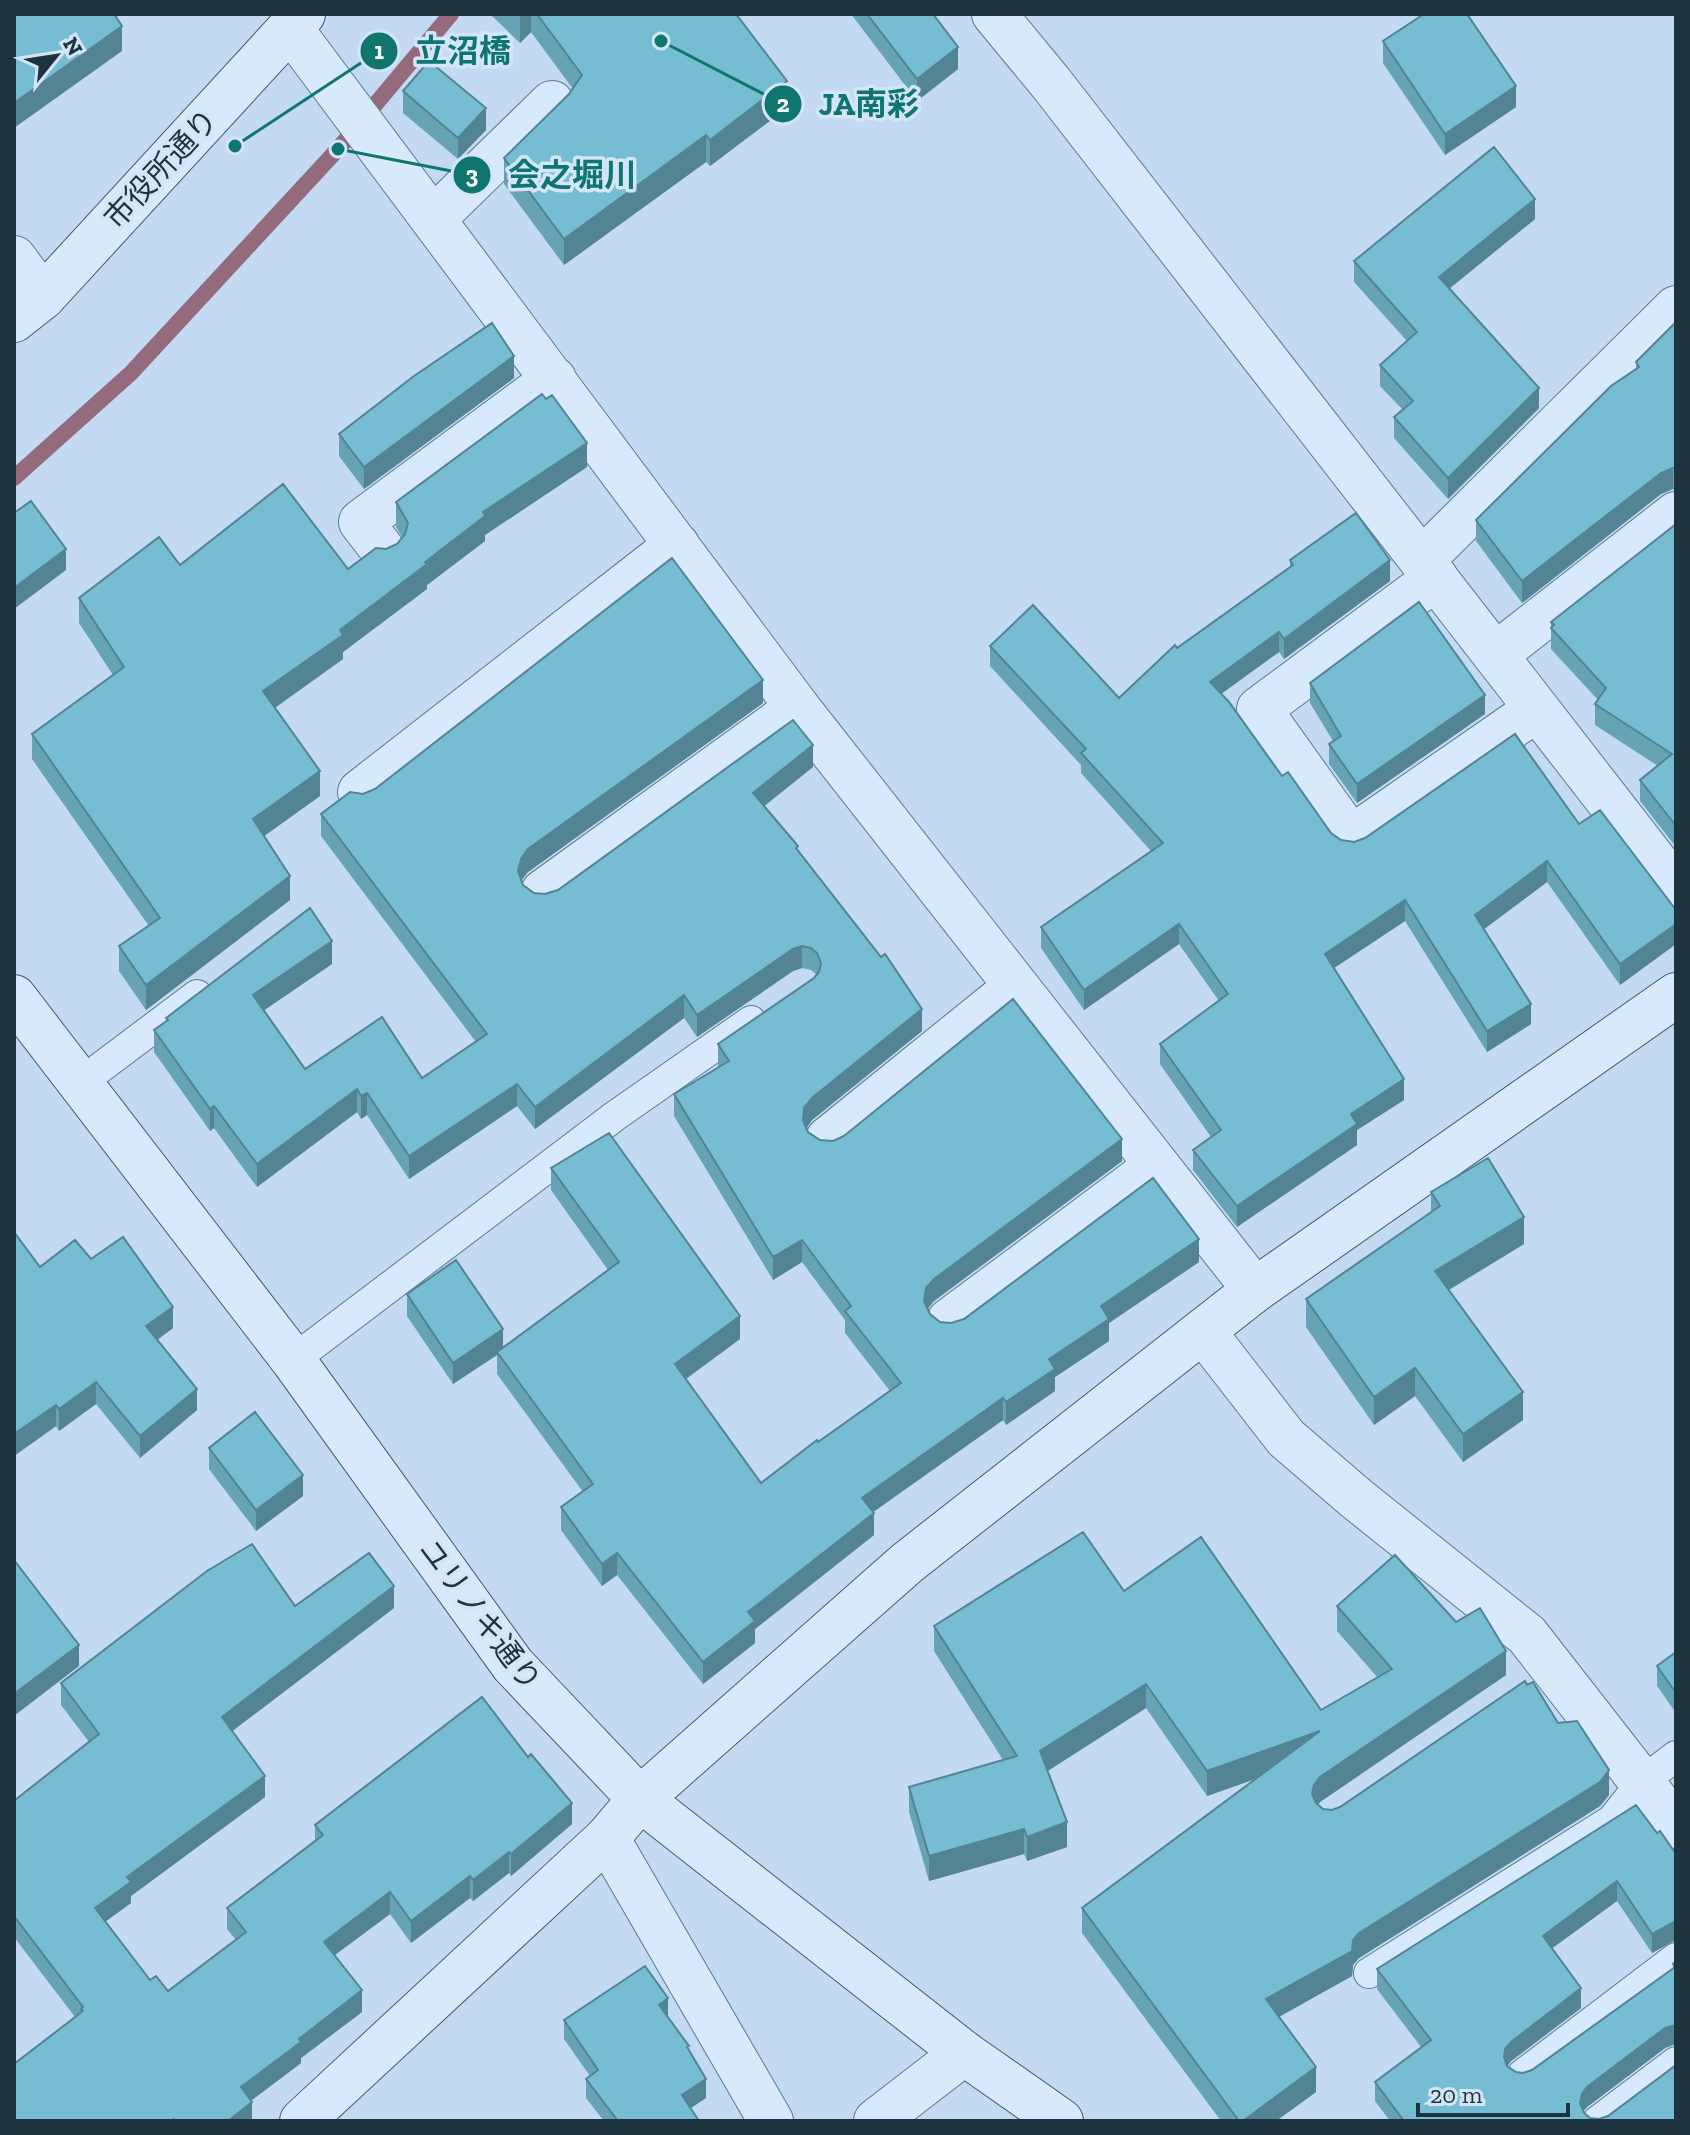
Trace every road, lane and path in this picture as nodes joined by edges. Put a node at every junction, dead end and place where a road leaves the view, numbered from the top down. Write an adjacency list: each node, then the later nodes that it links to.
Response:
1 (994, 14): 12 (street)
2 (302, 33): 4 (street); 7 (street, 市役所通り)
3 (552, 103): 4 (street)
4 (433, 219): 8 (street)
5 (14, 258): 7 (street)
6 (1676, 308): 12 (street)
7 (28, 309)
8 (554, 379): 10 (street); 11 (street)
9 (1676, 514): 13 (street)
10 (677, 545): 14 (street); 16 (street)
11 (382, 549)
12 (1429, 569): 13 (street); 15 (street)
13 (1495, 655): 15 (street)
14 (798, 708): 18 (street); 20 (street)
15 (1537, 709): 17 (street)
16 (360, 792)
17 (1676, 888)
18 (543, 892)
19 (216, 980): 24 (lane)
20 (1016, 987): 25 (street); 26 (street)
21 (1676, 995): 27 (street)
22 (14, 997): 24 (street, ユリノキ通り)
23 (778, 1003): 30 (lane)
24 (80, 1083): 30 (street, ユリノキ通り)
25 (828, 1139)
26 (1157, 1166): 27 (street); 28 (street)
27 (1255, 1290): 29 (street)
28 (949, 1321)
29 (1203, 1331): 32 (street); 33 (street)
30 (293, 1360): 33 (street, ユリノキ通り)
31 (1676, 1756): 32 (lane)
32 (1642, 1782): 34 (street); 37 (lane)
33 (640, 1799): 35 (street); 38 (street, ユリノキ通り)
34 (1676, 1826)
35 (607, 1838): 41 (street); 42 (street)
36 (1676, 1958): 40 (lane)
37 (1369, 1973)
38 (964, 2053): 43 (street); 44 (street, ユリノキ通り)
39 (1676, 2062): 45 (lane)
40 (1522, 2075)
41 (302, 2121)
42 (771, 2121)
43 (876, 2121)
44 (1061, 2121)
45 (1598, 2121)

